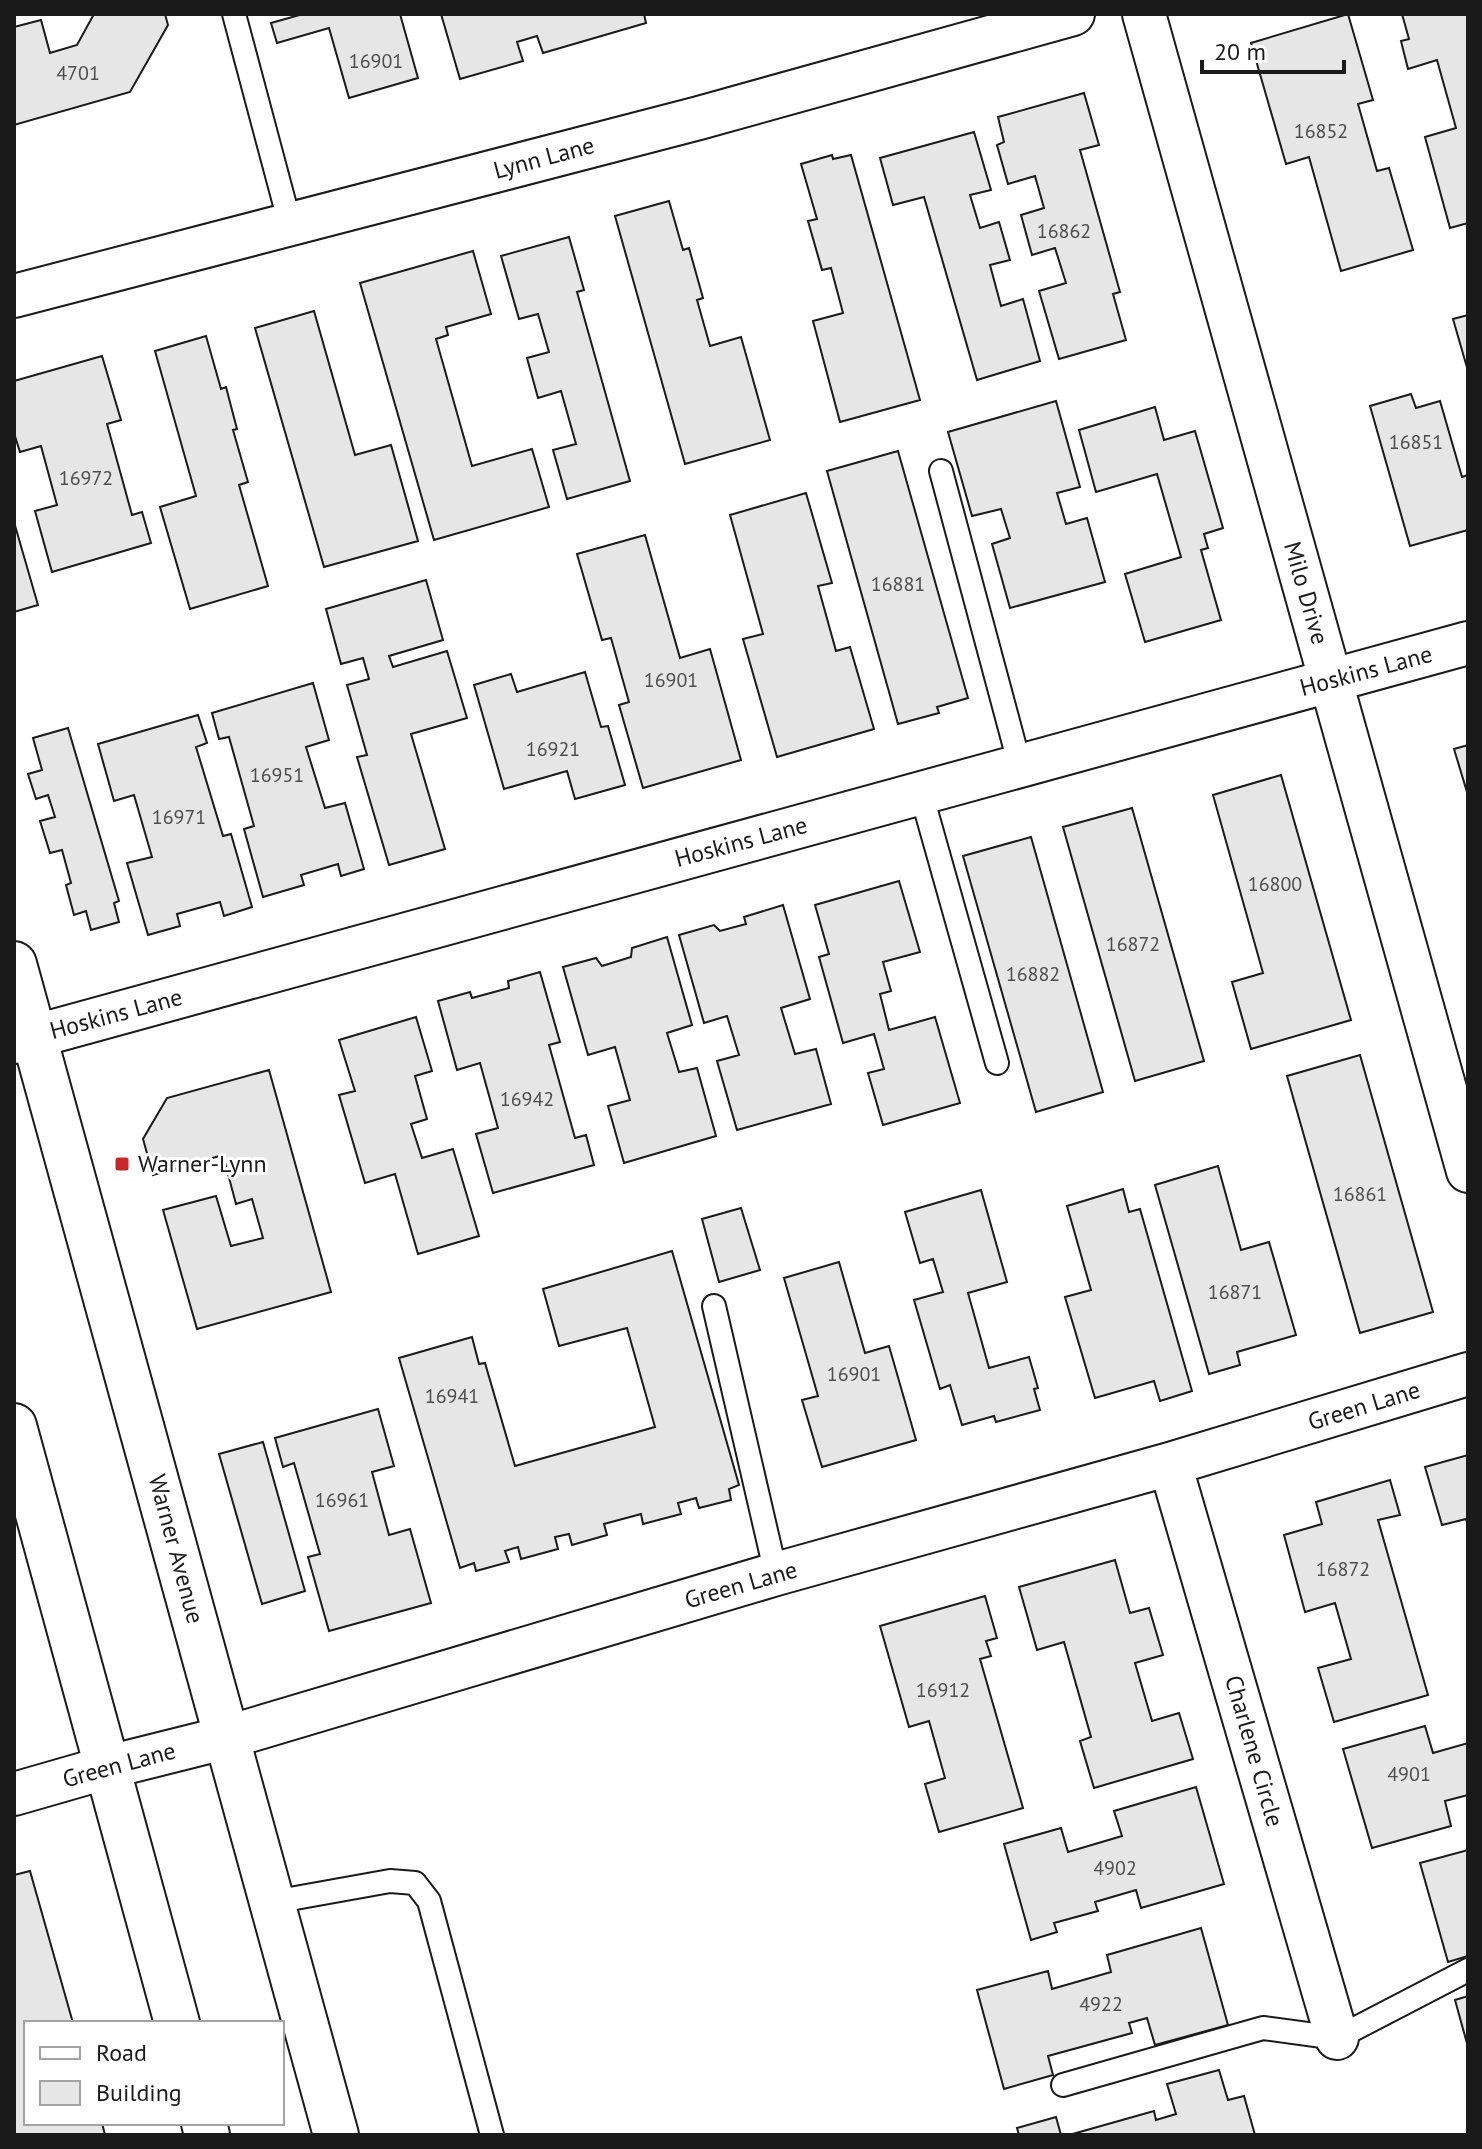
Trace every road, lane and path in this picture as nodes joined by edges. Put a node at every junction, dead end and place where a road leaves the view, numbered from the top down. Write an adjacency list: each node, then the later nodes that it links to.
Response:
1 (234, 14): 4 (lane)
2 (1073, 14): 4 (street, Lynn Lane)
3 (1144, 14): 8 (street, Milo Drive)
4 (290, 224): 5 (street, Lynn Lane)
5 (14, 296)
6 (941, 471): 9 (lane)
7 (1468, 643): 8 (street, Hoskins Lane)
8 (1330, 681): 9 (street, Hoskins Lane); 14 (street, Milo Drive)
9 (1020, 766): 10 (street, Hoskins Lane)
10 (921, 793): 12 (street, Hoskins Lane); 13 (lane)
11 (14, 964): 12 (main road, Warner Avenue)
12 (24, 1039): 20 (main road, Warner Avenue)
13 (997, 1063)
14 (1468, 1171)
15 (714, 1306): 19 (lane)
16 (1468, 1374): 18 (street, Green Lane)
17 (14, 1426): 21 (main road)
18 (1170, 1464): 19 (street, Green Lane); 26 (street, Charlene Circle)
19 (776, 1574): 20 (street, Green Lane)
20 (228, 1737): 21 (street, Green Lane); 23 (main road, Warner Avenue)
21 (108, 1767): 22 (street, Green Lane); 25 (main road)
22 (14, 1794)
23 (273, 1902): 28 (main road, Warner Avenue); 29 (lane)
24 (1468, 1970): 26 (lane)
25 (176, 2021)
26 (1337, 2038): 27 (lane)
27 (1063, 2085)
28 (336, 2135)
29 (492, 2135)

